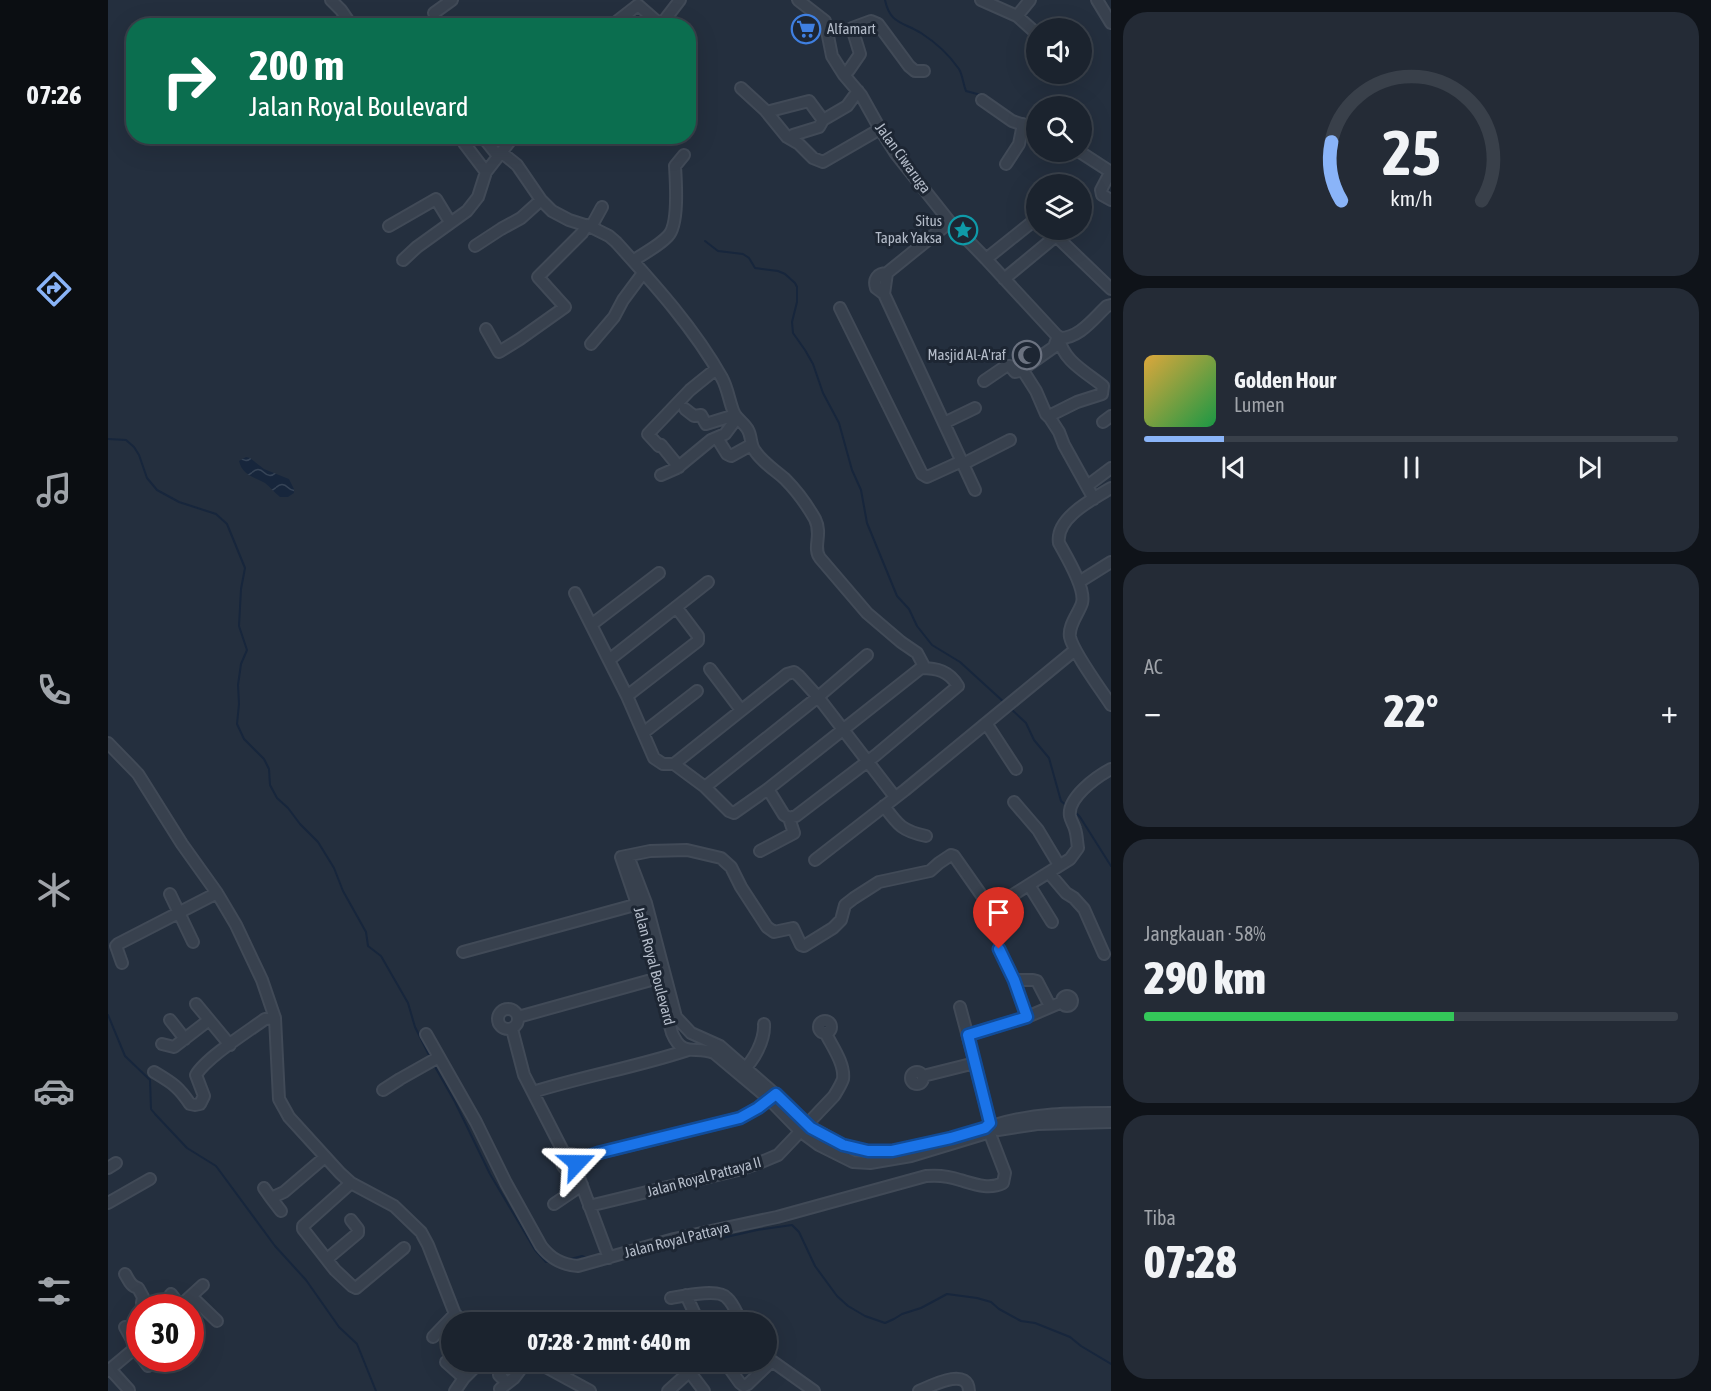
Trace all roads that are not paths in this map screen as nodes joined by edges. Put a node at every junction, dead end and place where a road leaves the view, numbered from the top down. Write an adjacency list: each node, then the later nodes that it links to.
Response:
1 (331, 0): 10 (street)
2 (452, 0): 8 (street)
3 (680, 0): 13 (street)
4 (798, 0): 17 (street, Jalan Ciwaruga)
5 (981, 0): 9 (street)
6 (1030, 0): 9 (street)
7 (1097, 0): 14 (street)
8 (434, 13)
9 (1017, 16): 15 (street)
10 (346, 18)
11 (621, 18): 12 (street)
12 (652, 18)
13 (666, 18)
14 (1111, 23)
15 (1026, 24)
16 (924, 71): 17 (street)
17 (844, 75): 19 (street, Jalan Ciwaruga)
18 (741, 88): 25 (street)
19 (858, 91): 22 (street); 25 (street, Jalan Ciwaruga)
20 (982, 100): 23 (street)
21 (770, 111): 22 (street)
22 (823, 120): 26 (street)
23 (1023, 124): 24 (street); 33 (street)
24 (1026, 125)
25 (879, 129): 40 (street, Jalan Ciwaruga)
26 (793, 135)
27 (465, 144): 35 (street)
28 (490, 144): 30 (street)
29 (507, 144): 30 (street)
30 (499, 154): 35 (street); 36 (street)
31 (684, 155): 47 (street)
32 (1092, 159): 34 (street)
33 (1006, 164)
34 (1111, 171): 37 (street)
35 (486, 172): 39 (street)
36 (541, 200): 42 (street); 44 (street)
37 (1111, 200)
38 (602, 207): 42 (street)
39 (450, 222): 41 (street); 46 (street)
40 (950, 222): 45 (street, Jalan Ciwaruga); 64 (street)
41 (389, 226)
42 (589, 226): 47 (street); 53 (street)
43 (1026, 227): 45 (street)
44 (475, 246)
45 (986, 259): 49 (street, Jalan Ciwaruga)
46 (403, 260)
47 (633, 261): 48 (street)
48 (643, 273): 55 (street); 56 (street)
49 (1004, 279): 50 (street); 54 (street, Jalan Ciwaruga)
50 (1111, 289)
51 (1111, 305): 54 (street)
52 (840, 308): 68 (street)
53 (486, 329)
54 (1058, 337): 57 (street); 59 (street, Jalan Ciwaruga)
55 (591, 344)
56 (717, 369): 62 (street); 69 (street)
57 (1022, 369): 58 (street); 63 (street)
58 (984, 381)
59 (1107, 383): 63 (street)
60 (975, 408): 64 (street)
61 (685, 409): 62 (street)
62 (736, 416): 65 (street); 67 (street)
63 (1048, 416): 72 (street)
64 (944, 423): 68 (street)
65 (717, 438): 67 (street); 69 (street)
66 (1010, 440): 68 (street)
67 (751, 445): 86 (street)
68 (962, 463): 74 (street)
69 (679, 467): 71 (street)
70 (1111, 468): 72 (street)
71 (661, 475)
72 (1087, 486): 75 (street)
73 (1111, 488): 75 (street)
74 (975, 490)
75 (1094, 499): 79 (street)
76 (1111, 562): 79 (street)
77 (659, 573): 82 (street)
78 (708, 582): 81 (street)
79 (1079, 582): 83 (street)
80 (575, 593): 82 (street)
81 (676, 607): 85 (street); 89 (street)
82 (591, 625): 85 (street)
83 (1076, 650): 91 (street); 93 (street)
84 (867, 655): 90 (street)
85 (609, 660): 89 (street)
86 (925, 668): 94 (street); 97 (street)
87 (710, 669): 92 (street)
88 (697, 691): 95 (street)
89 (627, 696): 95 (street)
90 (818, 697): 92 (street); 94 (street); 101 (street)
91 (1111, 705)
92 (741, 710): 98 (street)
93 (986, 723): 99 (street); 103 (street)
94 (842, 729): 97 (street); 102 (street)
95 (643, 733): 98 (street)
96 (108, 743): 113 (street)
97 (867, 762): 103 (street); 106 (street)
98 (674, 764): 101 (street)
99 (1016, 769)
100 (1111, 769): 110 (street)
101 (705, 787): 102 (street)
102 (768, 789): 106 (street)
103 (895, 797): 105 (street)
104 (1014, 802): 110 (street)
105 (884, 806): 107 (street); 109 (street)
106 (789, 818): 108 (street)
107 (926, 836)
108 (760, 851)
109 (815, 860)
110 (1059, 865): 111 (street)
111 (1049, 873): 112 (street); 121 (street)
112 (1029, 885): 115 (street, Jalan Royal Boulevard); 117 (street)
113 (217, 893): 116 (street); 131 (street)
114 (170, 894): 116 (street)
115 (641, 904): 120 (street); 123 (street, Jalan Royal Boulevard)
116 (179, 913): 118 (street); 122 (street)
117 (1052, 922)
118 (193, 942)
119 (999, 949): 124 (street)
120 (463, 952)
121 (1104, 954)
122 (122, 963)
123 (661, 977): 129 (street); 142 (street, Jalan Royal Boulevard); 145 (street, Jalan Royal Boulevard)
124 (1014, 980): 127 (street); 130 (street)
125 (1062, 1002): 127 (street)
126 (196, 1004): 133 (street)
127 (1050, 1006): 130 (street)
128 (960, 1007): 138 (street)
129 (518, 1017): 135 (street); 135 (street)
130 (1027, 1017): 138 (street)
131 (275, 1018): 141 (street); 155 (street)
132 (170, 1020): 139 (street)
133 (209, 1020): 139 (street); 141 (street)
134 (764, 1024): 145 (street)
135 (512, 1029): 149 (street)
136 (426, 1034): 143 (street, Jalan Royal Pattaya)
137 (826, 1034): 153 (street, Jalan Royal Pattaya II)
138 (968, 1035): 144 (street)
139 (185, 1039): 140 (street)
140 (162, 1044)
141 (230, 1045): 146 (street)
142 (688, 1050): 145 (street, Jalan Royal Boulevard); 149 (street)
143 (439, 1058): 148 (street); 168 (street, Jalan Royal Pattaya)
144 (975, 1063): 147 (street); 154 (street)
145 (742, 1071): 150 (street, Jalan Royal Boulevard)
146 (154, 1072)
147 (923, 1076)
148 (383, 1090)
149 (534, 1092): 156 (street)
150 (772, 1097): 153 (street, Jalan Royal Boulevard); 156 (street)
151 (1111, 1113): 154 (street)
152 (1111, 1122): 154 (street)
153 (803, 1128): 154 (street, Jalan Royal Boulevard); 164 (street, Jalan Royal Pattaya II)
154 (990, 1129): 168 (street, Jalan Royal Pattaya)
155 (324, 1157): 158 (street); 161 (street)
156 (576, 1164): 159 (street)
157 (150, 1179): 162 (street)
158 (351, 1183): 169 (street); 177 (street)
159 (582, 1185): 163 (street); 164 (street)
160 (264, 1188): 161 (street)
161 (272, 1198): 165 (street)
162 (108, 1203)
163 (554, 1204)
164 (589, 1206): 168 (street)
165 (281, 1211)
166 (351, 1221): 169 (street)
167 (404, 1248): 169 (street)
168 (609, 1258)
169 (327, 1259)
170 (124, 1274): 172 (street)
171 (203, 1285): 173 (street)
172 (141, 1294)
173 (193, 1294)
174 (686, 1295): 175 (street); 178 (street); 179 (street)
175 (671, 1298)
176 (204, 1308): 180 (street)
177 (454, 1312)
178 (694, 1312)
179 (736, 1312)
180 (217, 1321)
181 (441, 1329): 182 (street)
182 (433, 1337)
183 (126, 1358): 185 (street)
184 (777, 1364): 201 (street)
185 (109, 1370): 196 (street)
186 (457, 1372): 194 (street)
187 (470, 1372): 194 (street)
188 (502, 1372): 195 (street)
189 (518, 1372): 195 (street)
190 (555, 1372): 198 (street)
191 (689, 1372): 199 (street); 200 (street)
192 (732, 1372): 193 (street)
193 (758, 1372)
194 (464, 1378): 197 (street)
195 (502, 1389)
196 (129, 1390)
197 (455, 1391)
198 (590, 1391)
199 (668, 1391)
200 (704, 1391)
201 (814, 1391)
202 (919, 1391): 203 (street)
203 (969, 1391)

